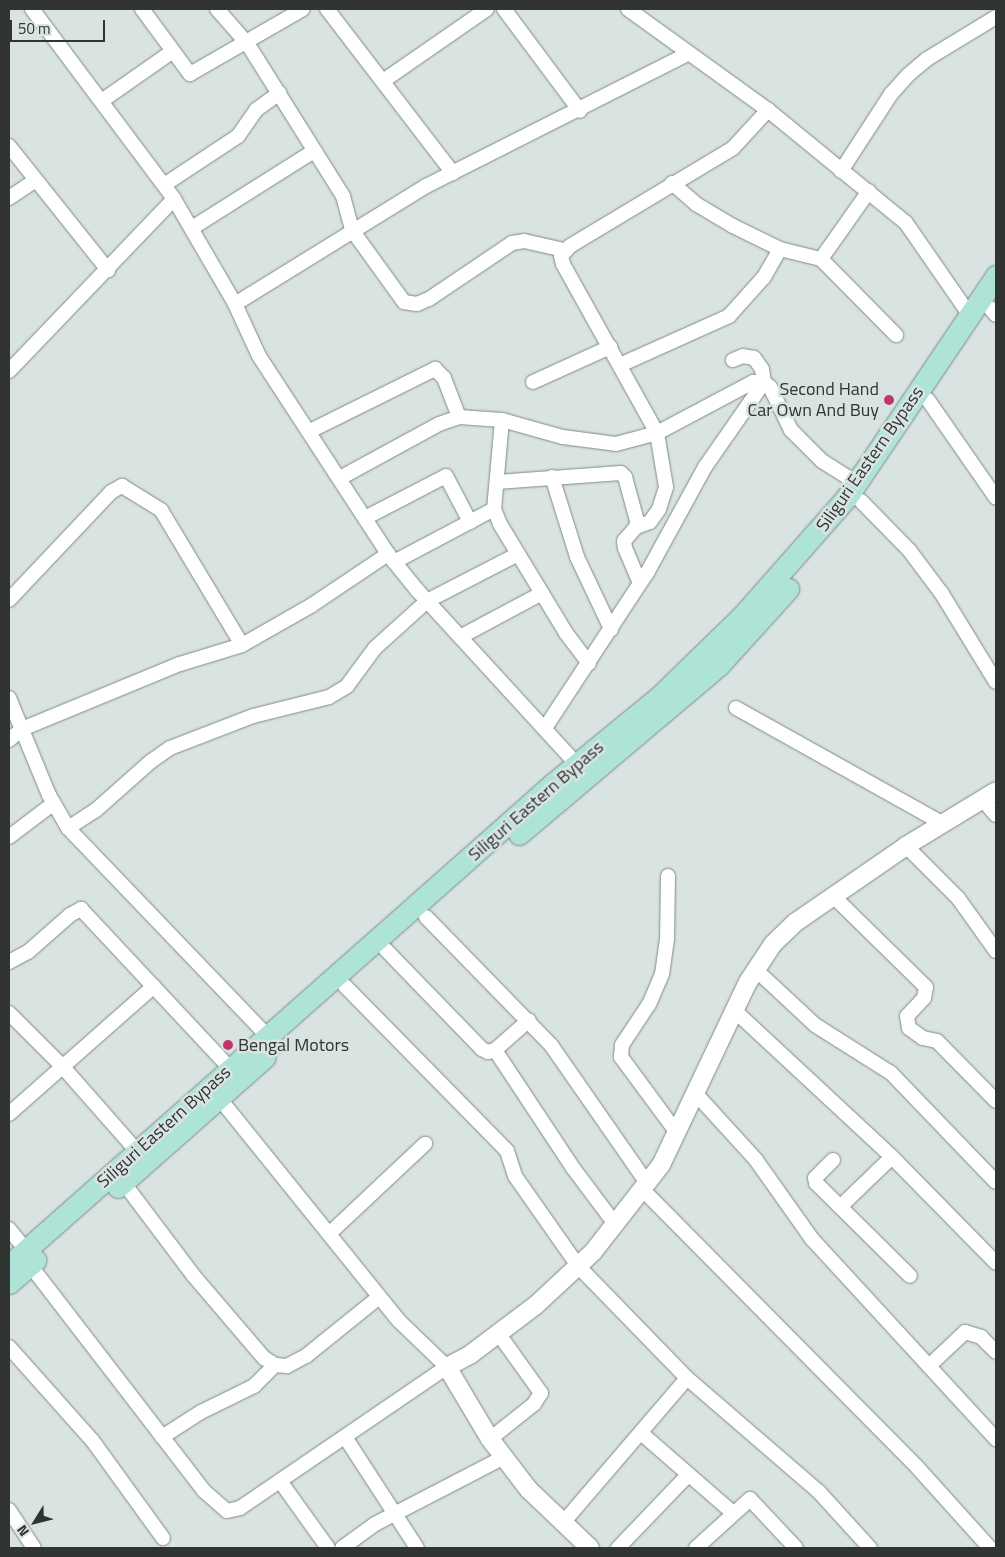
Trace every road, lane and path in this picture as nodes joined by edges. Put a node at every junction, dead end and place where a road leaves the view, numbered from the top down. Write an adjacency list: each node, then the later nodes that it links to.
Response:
1 (32, 9): 15 (street)
2 (142, 9): 11 (street)
3 (217, 9): 10 (street)
4 (303, 9): 10 (street)
5 (326, 9): 13 (street)
6 (487, 9): 13 (street)
7 (504, 9): 17 (street)
8 (628, 9): 12 (street)
9 (996, 17): 20 (street)
10 (247, 43): 11 (street); 14 (street)
11 (173, 51): 15 (street)
12 (687, 54): 16 (street); 17 (street)
13 (383, 81): 21 (street)
14 (279, 93): 19 (street); 24 (street)
15 (103, 100): 24 (street)
16 (768, 110): 20 (street); 23 (street)
17 (580, 111): 21 (street)
18 (9, 146): 22 (street)
19 (314, 151): 28 (street); 29 (street)
20 (841, 171): 25 (street)
21 (453, 173): 29 (street)
22 (36, 180): 26 (street); 33 (street)
23 (672, 183): 30 (street); 31 (street)
24 (164, 185): 27 (street)
25 (869, 191): 32 (street); 37 (street)
26 (9, 198)
27 (174, 199): 28 (street); 33 (street)
28 (192, 228): 35 (street)
29 (352, 230): 30 (street); 35 (street)
30 (564, 250): 39 (street)
31 (791, 252): 32 (street); 41 (street)
32 (821, 259): 38 (street)
33 (108, 270): 42 (street)
34 (996, 276): 37 (main road, Siliguri Eastern Bypass)
35 (235, 304): 48 (street)
36 (994, 308): 45 (main road, Siliguri Eastern Bypass)
37 (969, 314): 53 (main road, Siliguri Eastern Bypass)
38 (896, 335)
39 (610, 347): 41 (street); 43 (street)
40 (733, 360): 44 (street)
41 (620, 365): 49 (street)
42 (9, 371)
43 (533, 382)
44 (764, 382): 49 (street); 53 (street); 61 (street)
45 (928, 400): 53 (main road, Siliguri Eastern Bypass); 54 (street)
46 (459, 417): 47 (street); 48 (street); 51 (street)
47 (502, 420): 49 (street); 52 (street)
48 (310, 431): 51 (street)
49 (657, 434): 58 (street)
50 (552, 477): 52 (street); 58 (street); 65 (street)
51 (340, 478): 56 (street)
52 (497, 482): 55 (street)
53 (859, 492): 69 (street); 76 (main road, Siliguri Eastern Bypass)
54 (996, 498)
55 (494, 509): 57 (street); 59 (street)
56 (365, 518): 57 (street); 60 (street)
57 (470, 522): 60 (street)
58 (636, 527): 61 (street)
59 (518, 554): 62 (street); 64 (street)
60 (391, 558): 64 (street); 67 (street)
61 (640, 584): 65 (street)
62 (542, 593): 66 (street); 68 (street)
63 (9, 600): 67 (street)
64 (427, 601): 66 (street); 81 (street)
65 (611, 629): 68 (street)
66 (460, 637): 72 (street)
67 (242, 645): 73 (street)
68 (589, 663): 72 (street)
69 (996, 682)
70 (9, 698): 73 (street)
71 (736, 708): 80 (street)
72 (545, 728): 76 (street)
73 (22, 729): 74 (street); 78 (street)
74 (9, 740)
75 (36, 764): 78 (street)
76 (583, 771): 86 (main road, Siliguri Eastern Bypass); 96 (main road, Siliguri Eastern Bypass)
77 (989, 795): 79 (street); 80 (street)
78 (51, 799): 81 (street); 82 (street)
79 (996, 816)
80 (942, 823): 83 (street)
81 (68, 828): 96 (street)
82 (9, 836)
83 (906, 846): 85 (street); 88 (street)
84 (668, 876): 104 (street)
85 (833, 896): 90 (street); 102 (street)
86 (426, 917): 87 (main road, Siliguri Eastern Bypass); 95 (street)
87 (386, 950): 92 (main road, Siliguri Eastern Bypass); 97 (street)
88 (996, 951)
89 (9, 962): 91 (street)
90 (756, 970): 94 (street); 110 (street)
91 (154, 986): 98 (street); 99 (street)
92 (345, 986): 96 (main road, Siliguri Eastern Bypass); 119 (street)
93 (9, 1012): 98 (street)
94 (735, 1012): 101 (street); 107 (street)
95 (528, 1020): 97 (street); 111 (street)
96 (272, 1041): 99 (main road, Siliguri Eastern Bypass); 100 (main road, Siliguri Eastern Bypass)
97 (495, 1050): 113 (street)
98 (62, 1066): 103 (street); 106 (street)
99 (230, 1068): 100 (main road, Siliguri Eastern Bypass)
100 (214, 1092): 106 (main road, Siliguri Eastern Bypass); 109 (main road, Siliguri Eastern Bypass); 115 (street)
101 (696, 1094): 104 (street); 127 (street)
102 (996, 1101)
103 (9, 1114)
104 (677, 1133): 111 (street)
105 (425, 1144): 115 (street)
106 (137, 1151): 116 (main road, Siliguri Eastern Bypass)
107 (892, 1157): 112 (street); 117 (street)
108 (833, 1160): 112 (street)
109 (123, 1182): 116 (main road, Siliguri Eastern Bypass); 126 (street)
110 (996, 1182)
111 (644, 1186): 113 (street); 152 (street)
112 (840, 1207): 120 (street)
113 (615, 1224): 119 (street)
114 (9, 1229): 116 (street)
115 (329, 1234): 122 (street)
116 (28, 1258): 118 (main road, Siliguri Eastern Bypass); 121 (main road, Siliguri Eastern Bypass); 131 (street)
117 (996, 1263)
118 (9, 1265)
119 (578, 1266): 123 (street); 129 (street)
120 (910, 1276)
121 (9, 1283)
122 (379, 1297): 126 (street); 128 (street)
123 (498, 1334): 128 (street); 133 (street)
124 (9, 1348): 142 (street)
125 (996, 1352): 127 (street)
126 (275, 1365): 131 (street)
127 (930, 1365): 134 (street)
128 (447, 1367): 132 (street); 133 (street)
129 (687, 1378): 130 (street); 151 (street)
130 (641, 1433): 136 (street); 141 (street)
131 (162, 1437): 137 (street)
132 (345, 1437): 137 (street); 139 (street)
133 (490, 1439): 135 (street)
134 (996, 1439)
135 (504, 1457): 139 (street); 141 (street)
136 (688, 1475): 140 (street); 148 (street)
137 (280, 1481): 144 (street)
138 (9, 1510): 143 (street)
139 (395, 1513): 145 (street); 146 (street)
140 (733, 1514): 149 (street); 150 (street)
141 (562, 1524): 147 (street)
142 (162, 1538)
143 (34, 1548)
144 (328, 1548)
145 (342, 1548)
146 (417, 1548)
147 (590, 1548)
148 (618, 1548)
149 (696, 1548)
150 (796, 1548)
151 (870, 1548)
152 (990, 1548)

